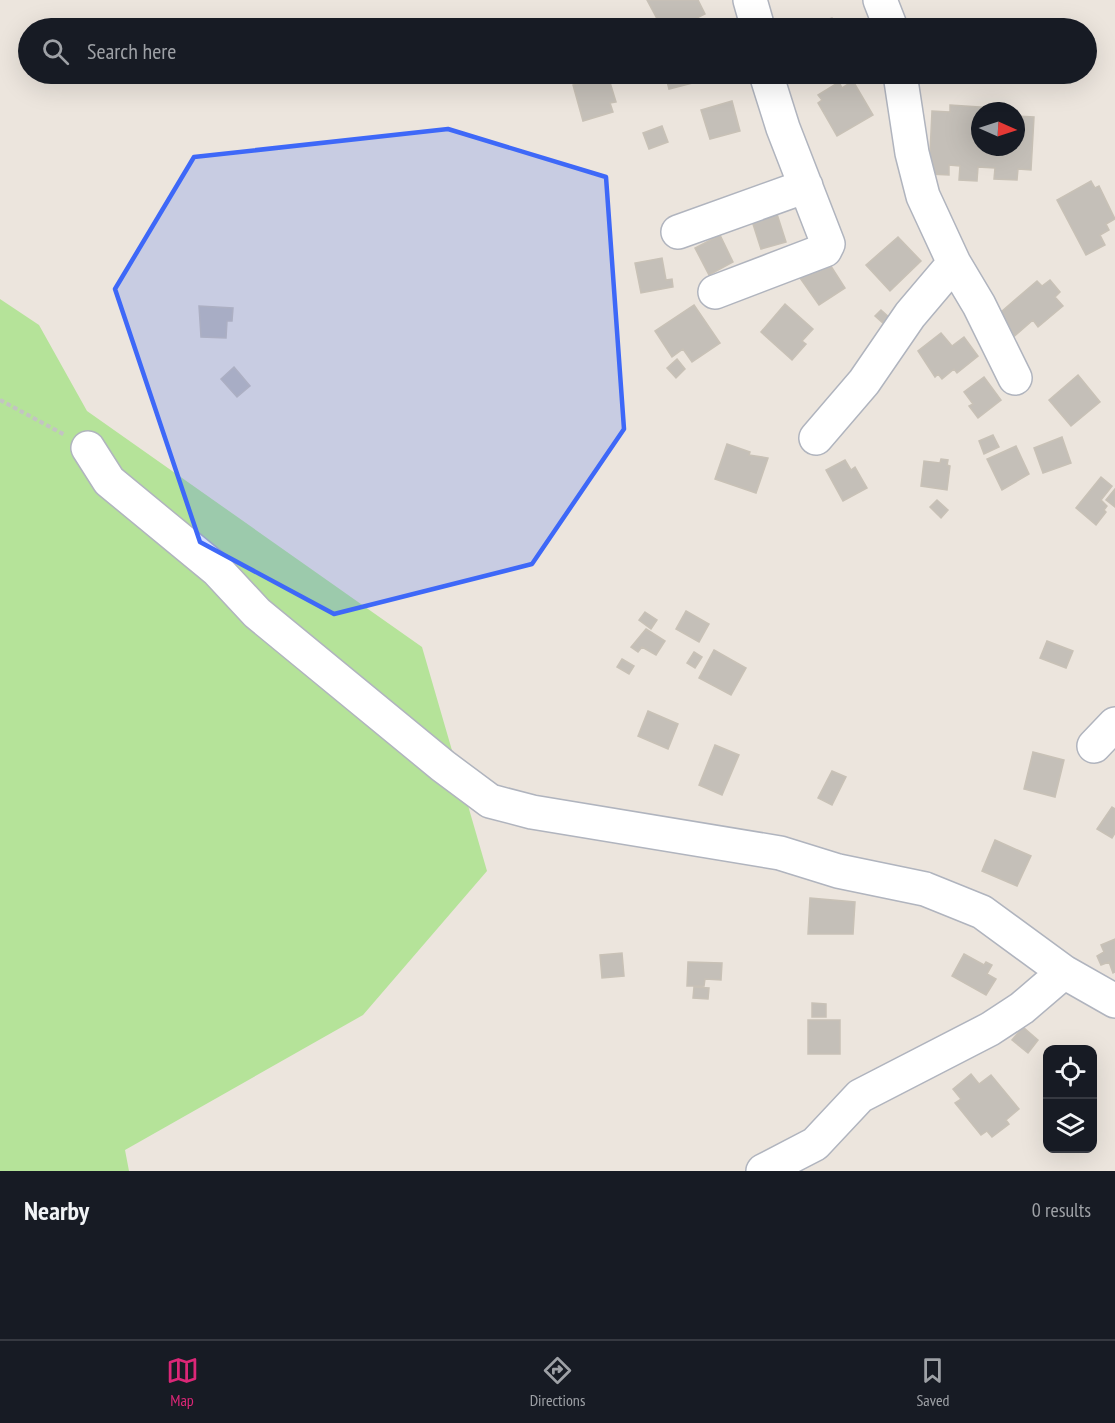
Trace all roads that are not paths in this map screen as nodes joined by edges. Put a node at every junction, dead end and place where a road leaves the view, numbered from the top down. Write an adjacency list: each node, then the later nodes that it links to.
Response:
1 (750, 0): 3 (street)
2 (880, 0): 4 (street)
3 (755, 18)
4 (887, 18)
5 (769, 84): 7 (street)
6 (902, 84): 9 (street)
7 (806, 186): 8 (street); 10 (street)
8 (678, 232)
9 (954, 263): 11 (street); 12 (street)
10 (715, 292)
11 (1015, 378)
12 (816, 438)
13 (88, 448): 14 (street)
14 (1064, 972): 15 (street); 16 (street)
15 (1115, 1001)
16 (763, 1171)

